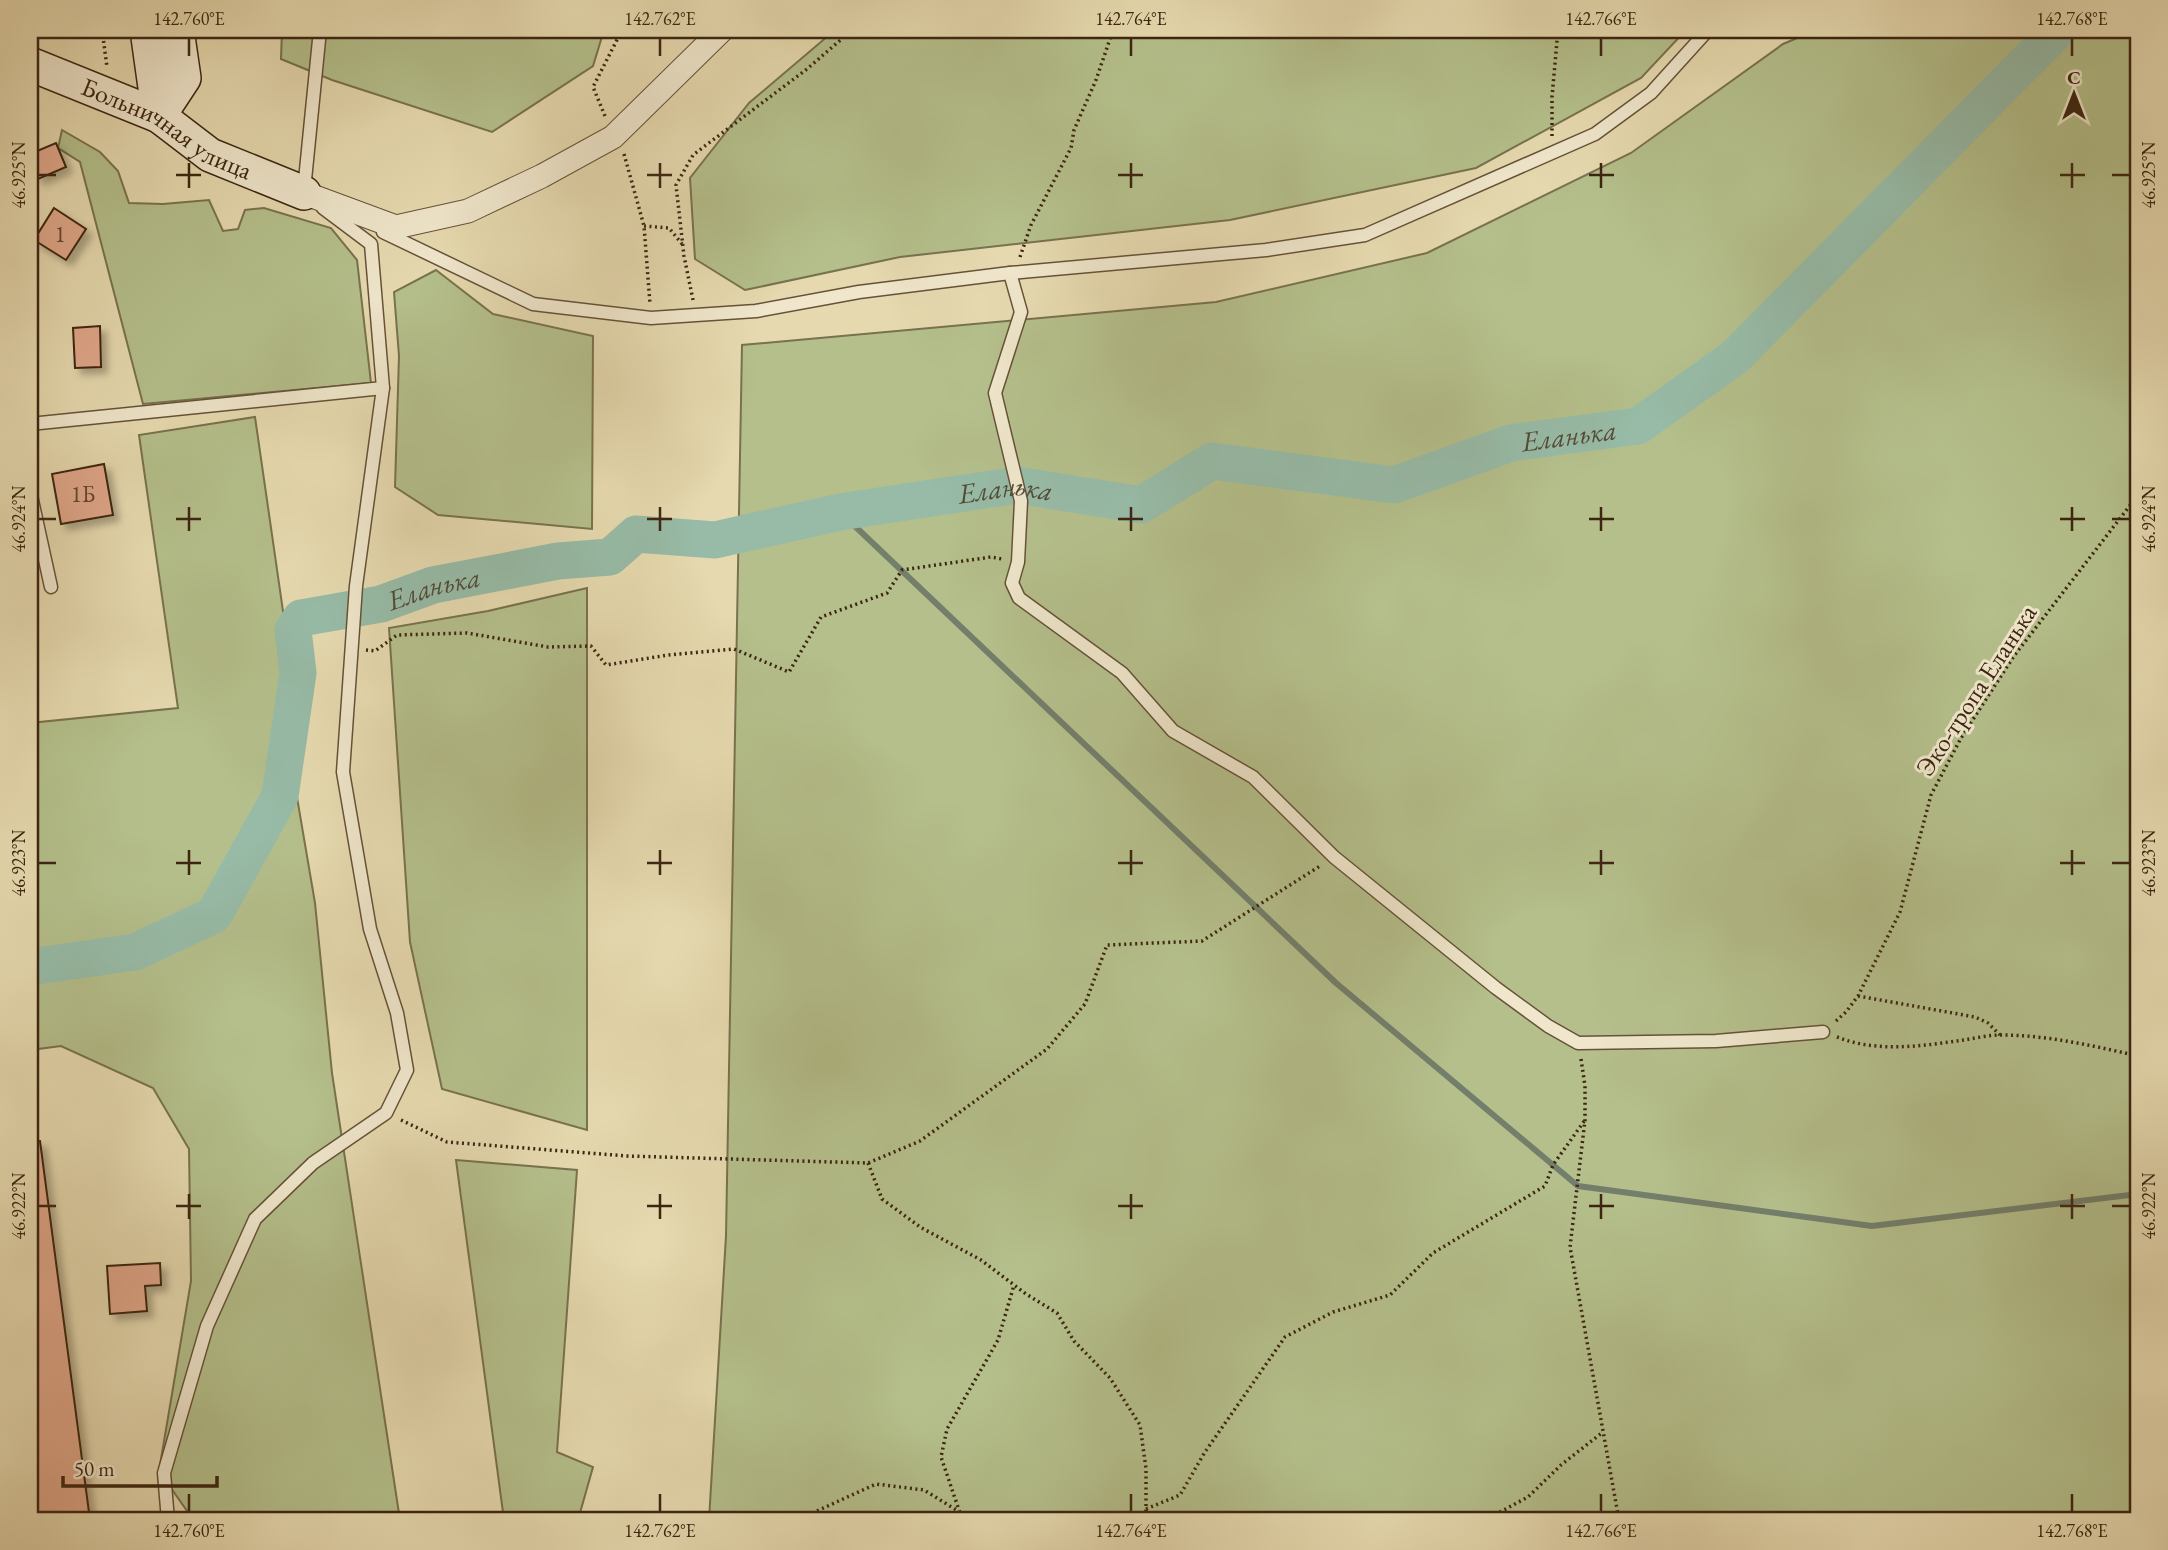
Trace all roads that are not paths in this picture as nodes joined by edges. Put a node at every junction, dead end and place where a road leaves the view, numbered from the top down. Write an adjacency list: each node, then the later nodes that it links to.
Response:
1 (147, 30): 7 (main road)
2 (177, 30): 7 (main road)
3 (320, 30): 8 (lane)
4 (722, 30): 8 (street)
5 (1708, 30): 9 (lane)
6 (30, 64): 7 (main road, Больничная улица)
7 (159, 116): 8 (main road, Больничная улица)
8 (304, 194): 9 (lane); 10 (lane)
9 (1010, 273): 14 (lane)
10 (383, 388): 11 (lane); 15 (lane)
11 (30, 424)
12 (30, 491): 13 (lane)
13 (51, 587)
14 (1823, 1032)
15 (168, 1520)

